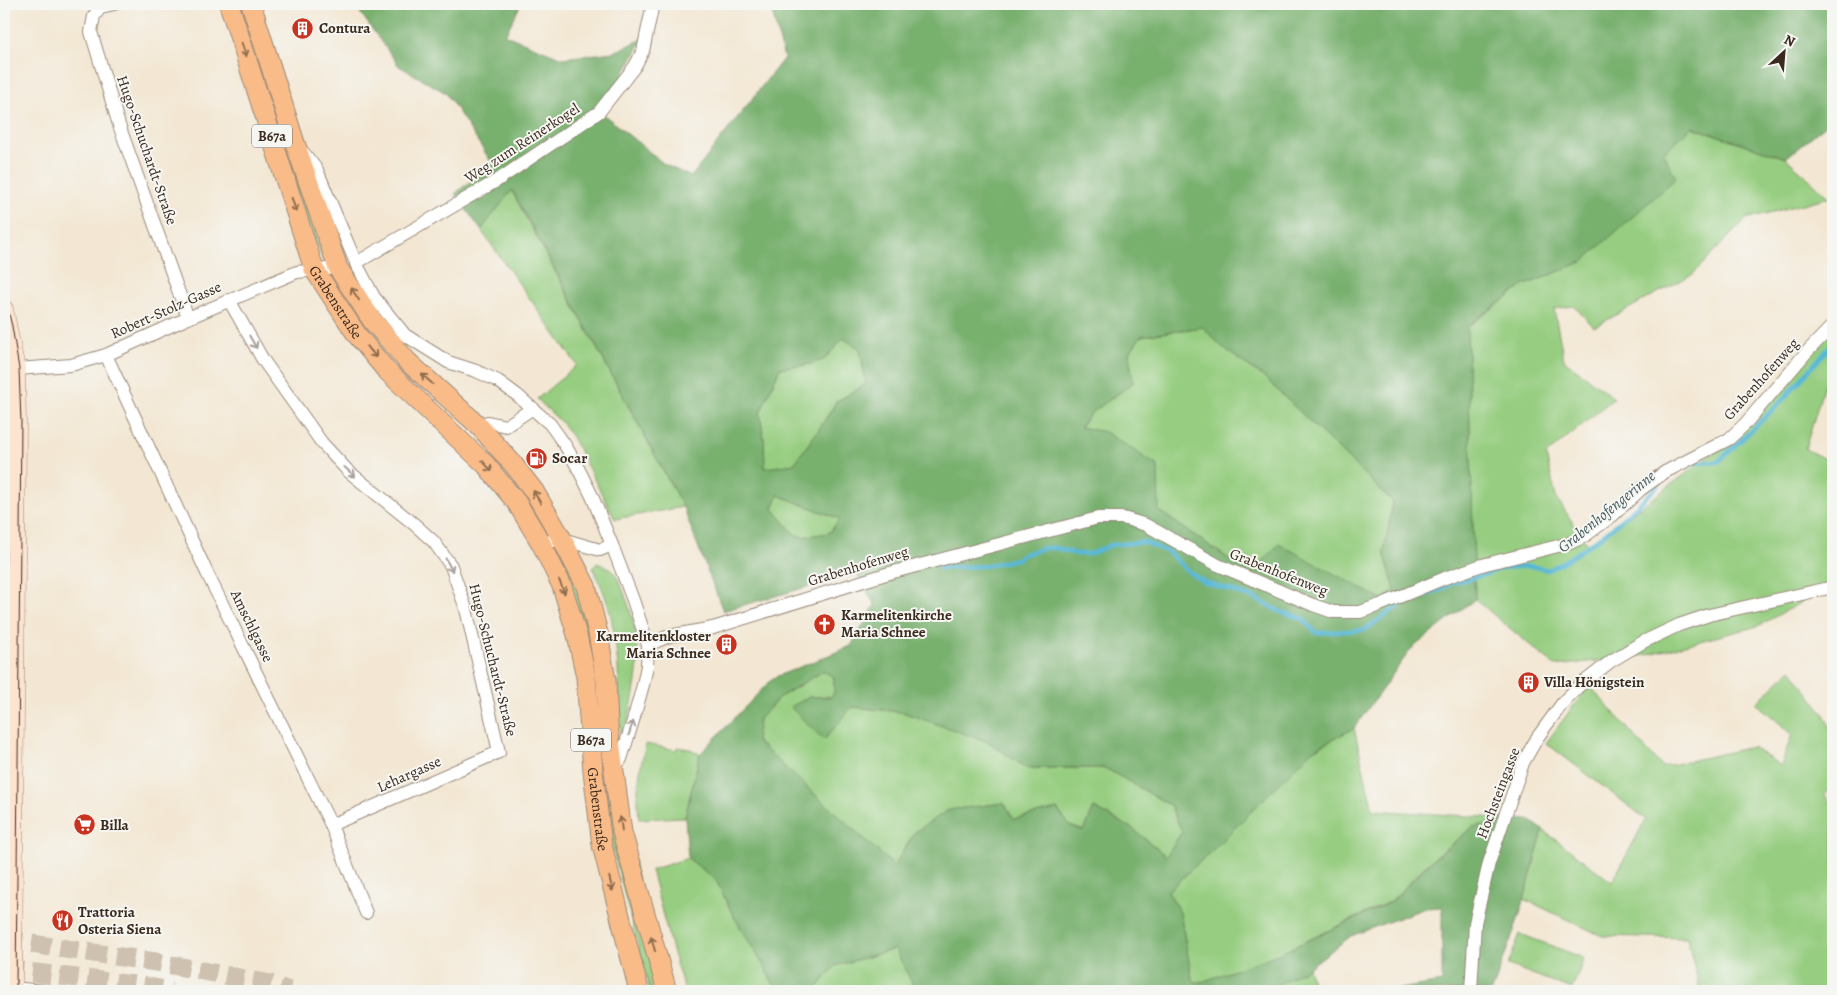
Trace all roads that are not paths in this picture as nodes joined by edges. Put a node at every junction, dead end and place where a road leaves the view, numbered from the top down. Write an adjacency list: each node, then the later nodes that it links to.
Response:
1 (114, 4): 9 (street, Hugo-Schuchardt-Straße)
2 (229, 4): 6 (main road, Grabenstraße / B67a, one-way to 6)
3 (251, 4): 5 (main road, Grabenstraße / B67a)
4 (653, 4): 5 (street, Weg zum Reinerkogel)
5 (347, 266): 6 (street, Robert-Stolz-Gasse); 13 (street, Grabenstraße); 14 (main road, Grabenstraße / B67a, one-way to 5)
6 (314, 269): 7 (street, Robert-Stolz-Gasse); 16 (main road, Grabenstraße / B67a, one-way to 16)
7 (229, 300): 9 (street, Robert-Stolz-Gasse); 21 (street, Hugo-Schuchardt-Straße, one-way to 21)
8 (4, 309): 12 (main road)
9 (188, 318): 11 (street, Robert-Stolz-Gasse)
10 (1833, 324): 19 (street, Grabenhofenweg)
11 (106, 355): 12 (street, Robert-Stolz-Gasse); 23 (street, Amschlgasse)
12 (10, 370): 20 (main road)
13 (533, 408): 14 (street); 17 (street, Grabenstraße)
14 (478, 425): 15 (main road, Grabenstraße / B67a, one-way to 14)
15 (562, 539): 16 (street); 17 (street); 22 (main road, Grabenstraße / B67a)
16 (541, 542): 28 (main road, Grabenstraße / B67a, one-way to 28)
17 (612, 545): 19 (street, Grabenstraße)
18 (1833, 587): 30 (street, Hochsteingasse)
19 (648, 645): 22 (street, Grabenstraße, one-way to 19)
20 (9, 662): 24 (main road)
21 (499, 752): 23 (street, Lehargasse)
22 (614, 768): 29 (main road, Grabenstraße / B67a, one-way to 22)
23 (331, 825): 25 (street, Amschlgasse)
24 (8, 891): 26 (main road)
25 (366, 913)
26 (13, 990): 27 (street)
27 (42, 991)
28 (639, 991)
29 (667, 991)
30 (1471, 991)

